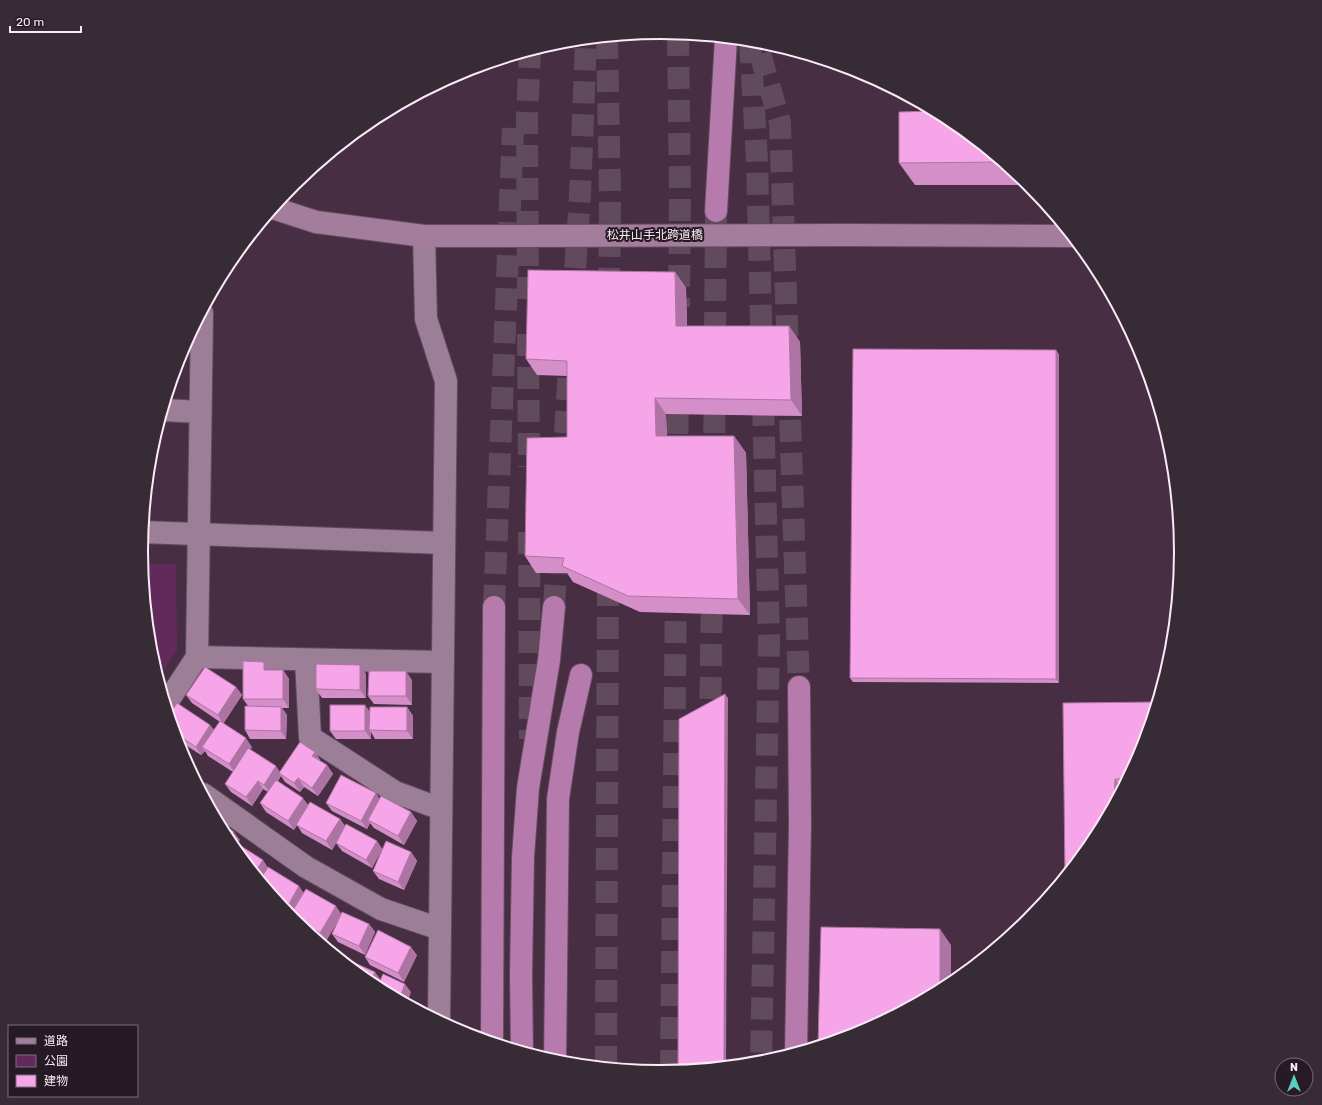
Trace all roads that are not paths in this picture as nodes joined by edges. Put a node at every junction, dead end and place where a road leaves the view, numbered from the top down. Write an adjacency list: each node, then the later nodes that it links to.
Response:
1 (726, 43): 3 (highway)
2 (279, 210): 4 (street, 松井山手北跨道橋)
3 (716, 211)
4 (424, 236): 5 (street, 松井山手北跨道橋, bridge); 11 (street)
5 (1065, 236)
6 (202, 322): 8 (street)
7 (168, 410): 8 (street)
8 (200, 412): 10 (street)
9 (149, 532): 10 (street)
10 (198, 534): 11 (street); 14 (street)
11 (444, 543): 16 (street)
12 (494, 607): 24 (highway)
13 (554, 607): 25 (highway)
14 (197, 657): 15 (street); 19 (street)
15 (306, 660): 16 (street); 21 (street)
16 (443, 662): 21 (street)
17 (581, 675): 27 (highway)
18 (799, 687): 26 (highway)
19 (169, 699)
20 (211, 799): 22 (street)
21 (441, 809): 22 (street)
22 (440, 929): 23 (street)
23 (439, 1015)
24 (492, 1038)
25 (522, 1047)
26 (796, 1048)
27 (555, 1055)

